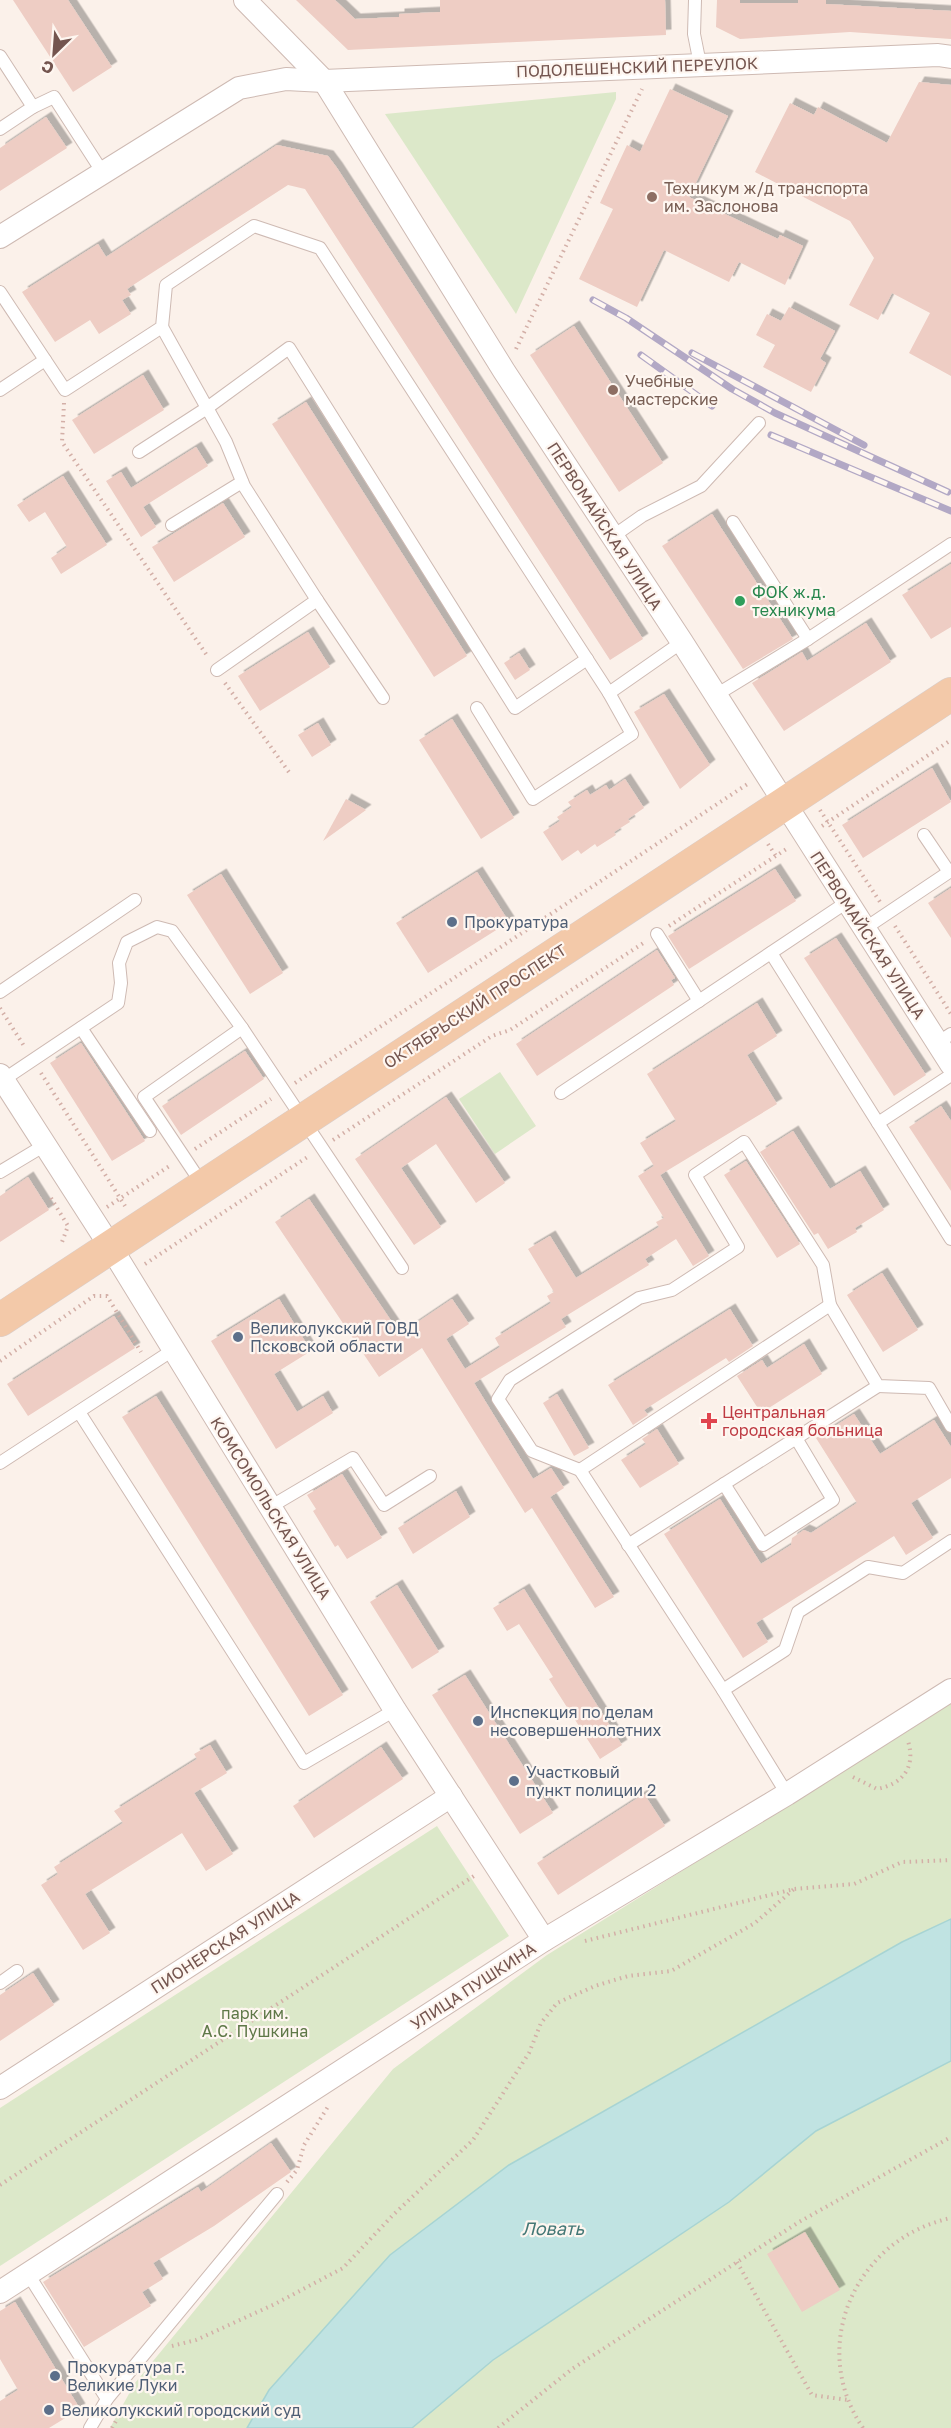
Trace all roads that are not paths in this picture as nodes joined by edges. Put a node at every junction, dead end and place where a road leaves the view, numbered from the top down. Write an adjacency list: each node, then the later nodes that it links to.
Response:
1 (695, 0): 5 (lane)
2 (250, 1): 6 (street, ПЕРВОМАЙСКАЯ УЛИЦА)
3 (0, 56): 7 (lane)
4 (951, 57): 5 (street, ПОДОЛЕШЕНСКИЙ ПЕРЕУЛОК)
5 (700, 64): 6 (street, ПОДОЛЕШЕНСКИЙ ПЕРЕУЛОК)
6 (324, 81): 9 (street, ПОДОЛЕШЕНСКИЙ ПЕРЕУЛОК); 21 (street, ПЕРВОМАЙСКАЯ УЛИЦА)
7 (33, 107): 8 (lane); 9 (lane)
8 (0, 129)
9 (104, 173): 10 (street, ПОДОЛЕШЕНСКИЙ ПЕРЕУЛОК)
10 (0, 237)
11 (0, 292): 13 (lane)
12 (162, 327): 13 (lane); 15 (lane); 26 (lane)
13 (45, 360): 14 (lane)
14 (0, 390)
15 (207, 408): 17 (lane); 18 (lane); 26 (lane)
16 (759, 423): 21 (lane)
17 (139, 452)
18 (242, 482): 20 (lane); 23 (lane)
19 (733, 522): 24 (lane)
20 (172, 525)
21 (612, 537): 25 (street, ПЕРВОМАЙСКАЯ УЛИЦА)
22 (951, 544): 24 (lane)
23 (317, 600): 27 (lane); 31 (lane)
24 (808, 639): 30 (lane)
25 (682, 642): 28 (lane); 30 (street, ПЕРВОМАЙСКАЯ УЛИЦА)
26 (587, 659): 28 (lane)
27 (217, 670)
28 (609, 693): 32 (lane)
29 (951, 694): 33 (main road, ОКТЯБРЬСКИЙ ПРОСПЕКТ)
30 (716, 695): 33 (street, ПЕРВОМАЙСКАЯ УЛИЦА)
31 (383, 698)
32 (477, 708)
33 (784, 804): 36 (street, ПЕРВОМАЙСКАЯ УЛИЦА); 49 (main road, ОКТЯБРЬСКИЙ ПРОСПЕКТ)
34 (924, 835): 37 (lane)
35 (135, 900): 40 (lane)
36 (847, 902): 37 (street, ПЕРВОМАЙСКАЯ УЛИЦА); 39 (lane)
37 (864, 929): 44 (street, ПЕРВОМАЙСКАЯ УЛИЦА)
38 (657, 934): 41 (lane)
39 (771, 953): 41 (lane); 50 (lane)
40 (0, 992)
41 (699, 1001): 48 (lane)
42 (81, 1028): 43 (lane); 47 (lane); 51 (lane)
43 (242, 1028): 49 (lane); 54 (lane)
44 (944, 1038): 45 (street, ПЕРВОМАЙСКАЯ УЛИЦА)
45 (951, 1064)
46 (951, 1075): 50 (lane)
47 (2, 1078): 52 (street, КОМСОМОЛЬСКАЯ УЛИЦА)
48 (561, 1093)
49 (303, 1120): 54 (main road, ОКТЯБРЬСКИЙ ПРОСПЕКТ); 57 (lane)
50 (878, 1123): 55 (lane)
51 (150, 1131)
52 (45, 1145): 53 (lane); 56 (street, КОМСОМОЛЬСКАЯ УЛИЦА)
53 (0, 1172)
54 (203, 1185): 56 (main road, ОКТЯБРЬСКИЙ ПРОСПЕКТ)
55 (951, 1239)
56 (110, 1246): 59 (main road, ОКТЯБРЬСКИЙ ПРОСПЕКТ); 60 (street, КОМСОМОЛЬСКАЯ УЛИЦА)
57 (402, 1268)
58 (830, 1305): 61 (lane); 66 (lane); 66 (lane)
59 (0, 1320)
60 (173, 1350): 62 (lane); 69 (street, КОМСОМОЛЬСКАЯ УЛИЦА)
61 (878, 1386): 63 (lane); 64 (lane)
62 (79, 1412): 65 (lane); 74 (lane)
63 (951, 1426)
64 (796, 1438): 68 (lane); 68 (lane)
65 (0, 1463)
66 (580, 1470): 71 (lane)
67 (430, 1476): 69 (lane)
68 (724, 1484): 71 (lane)
69 (270, 1508): 74 (street, КОМСОМОЛЬСКАЯ УЛИЦА)
70 (951, 1541): 72 (lane)
71 (628, 1545): 72 (lane)
72 (723, 1690): 75 (lane)
73 (951, 1690): 75 (street, УЛИЦА ПУШКИНА)
74 (395, 1710): 76 (street, КОМСОМОЛЬСКАЯ УЛИЦА)
75 (787, 1794): 77 (street, УЛИЦА ПУШКИНА)
76 (451, 1797): 77 (street, КОМСОМОЛЬСКАЯ УЛИЦА); 80 (street, ПИОНЕРСКАЯ УЛИЦА)
77 (544, 1940): 82 (street, УЛИЦА ПУШКИНА)
78 (18, 1971): 79 (lane)
79 (0, 1983)
80 (0, 2088)
81 (277, 2194): 84 (lane)
82 (28, 2274): 83 (street, УЛИЦА ПУШКИНА); 84 (lane)
83 (0, 2292)
84 (107, 2399): 85 (lane)
85 (90, 2428)

